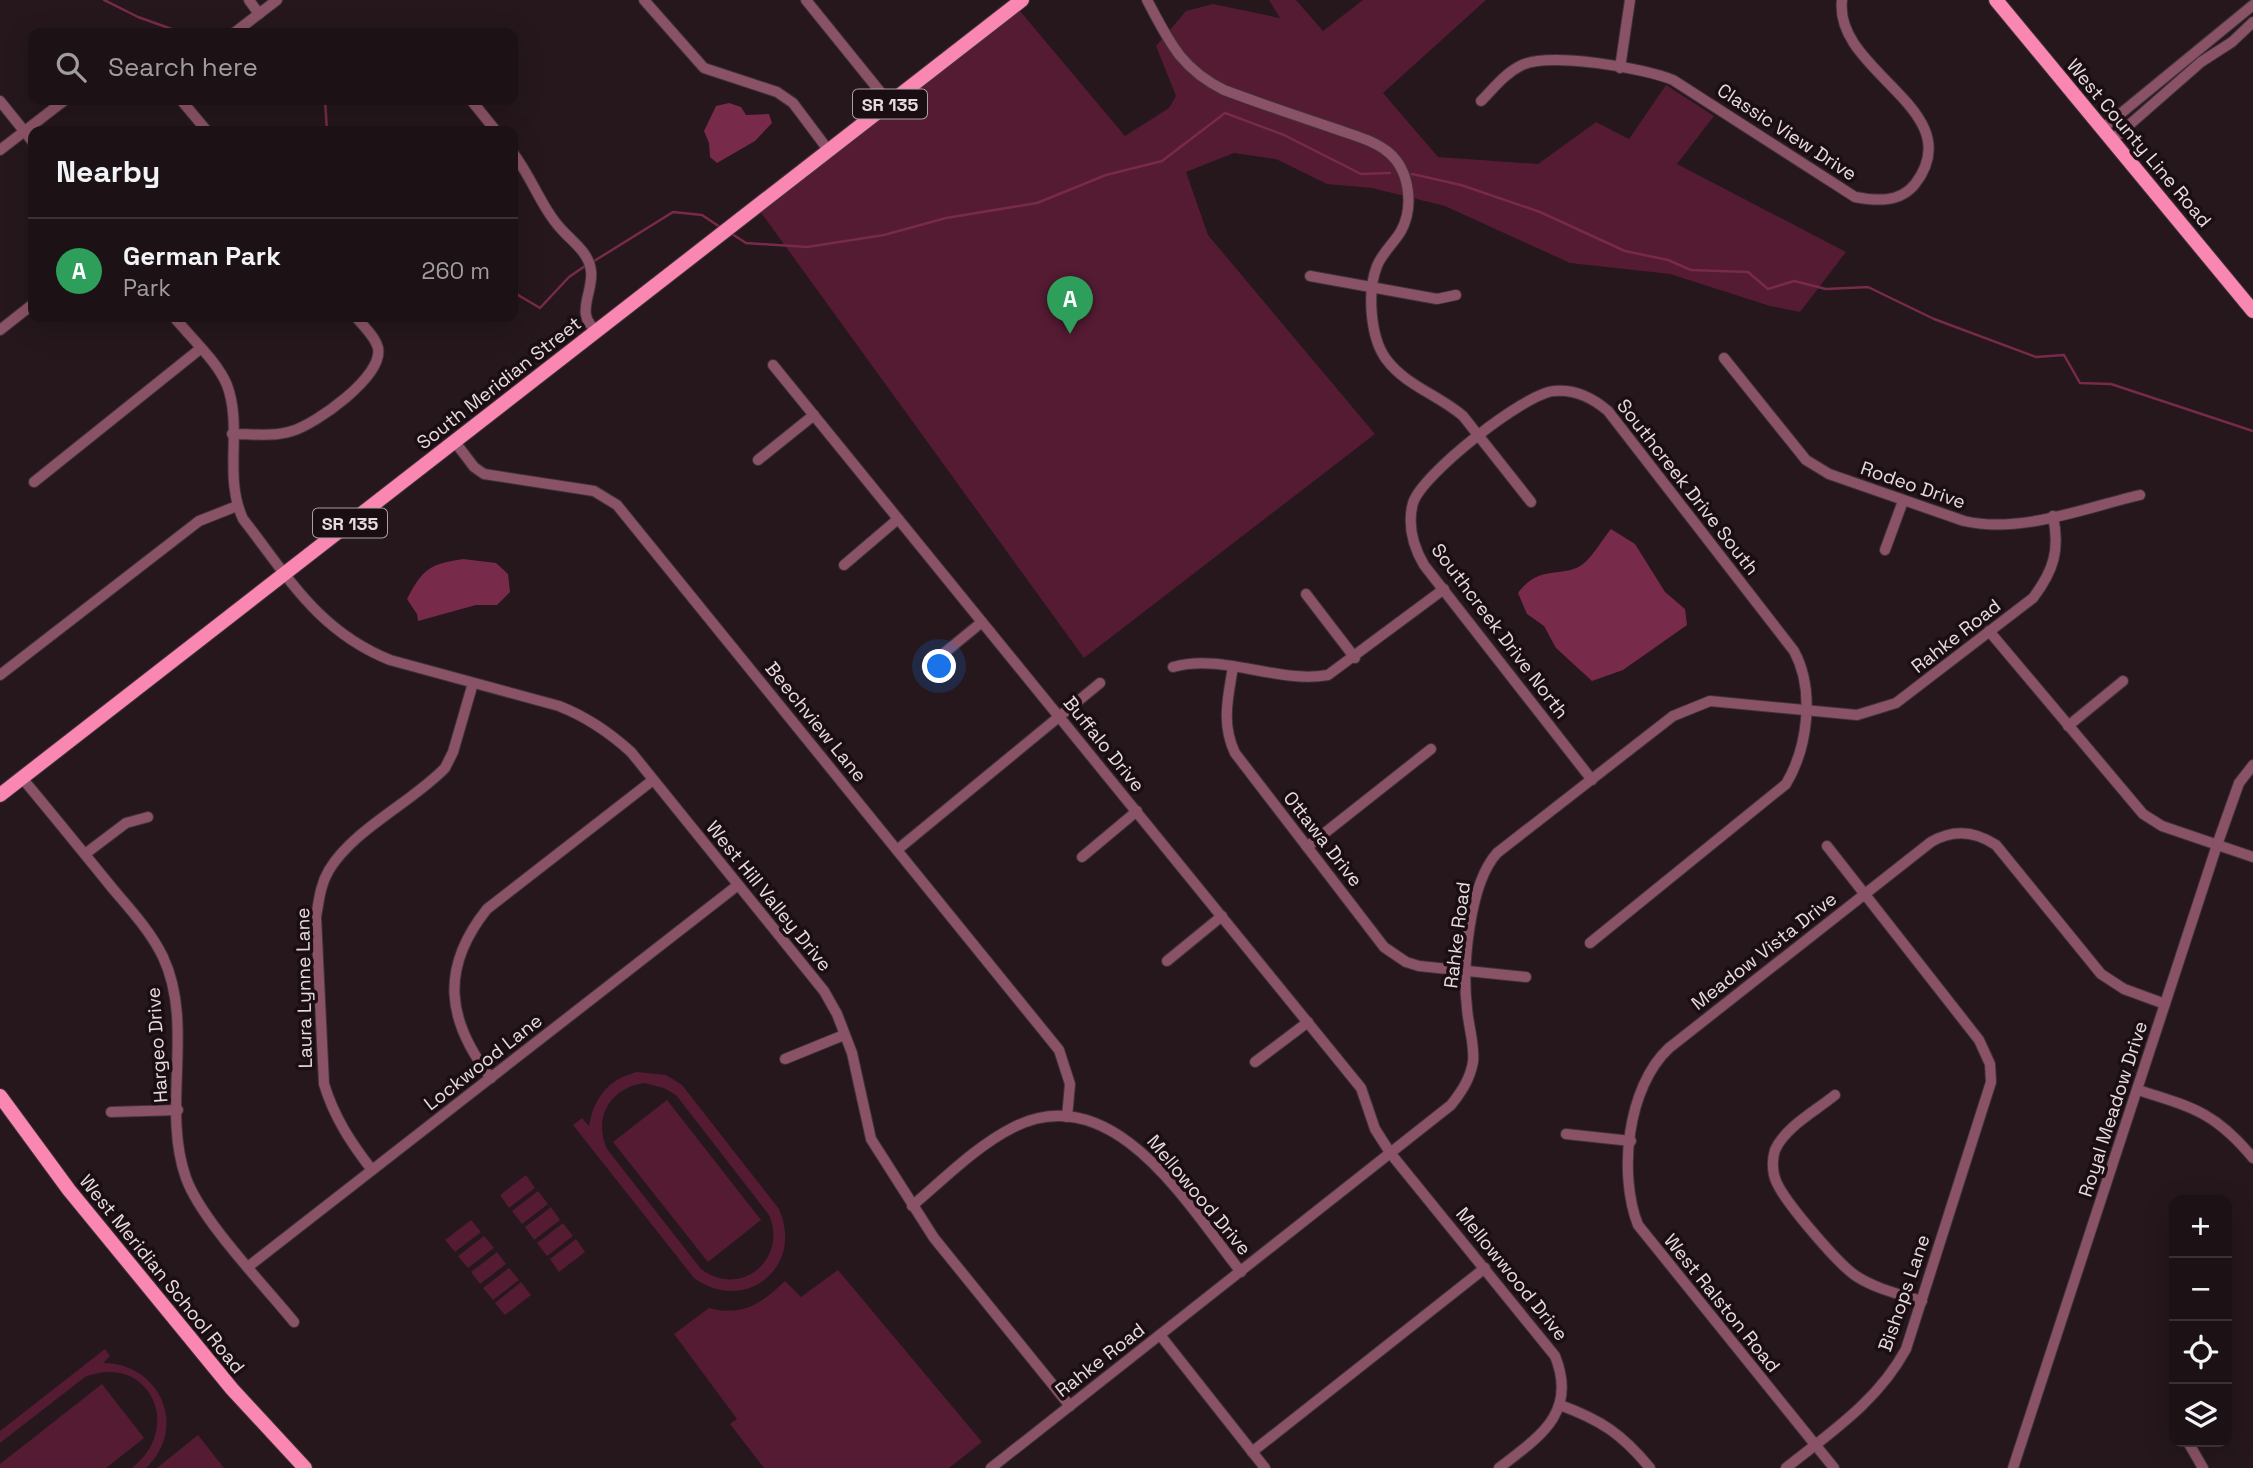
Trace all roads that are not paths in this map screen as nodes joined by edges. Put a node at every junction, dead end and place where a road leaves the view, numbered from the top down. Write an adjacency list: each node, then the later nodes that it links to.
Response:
1 (249, 0): 11 (street)
2 (277, 0): 11 (street)
3 (644, 0): 32 (street)
4 (806, 0): 19 (street)
5 (1022, 0): 19 (main road, South Meridian Street / SR 135)
6 (1147, 0): 35 (street)
7 (1630, 0): 14 (street)
8 (1842, 0): 14 (street, Classic View Drive)
9 (1996, 0): 29 (main road, West County Line Road)
10 (2253, 5): 15 (street)
11 (259, 14): 13 (street)
12 (2253, 22): 16 (street)
13 (241, 28)
14 (1620, 68): 18 (street, Classic View Drive)
15 (2153, 82): 16 (street); 29 (street)
16 (2164, 94): 20 (street); 29 (street)
17 (0, 101): 28 (street)
18 (1481, 101)
19 (890, 104): 32 (main road, South Meridian Street / SR 135)
20 (2172, 104)
21 (58, 105): 24 (street)
22 (185, 105): 25 (street)
23 (475, 105): 26 (street)
24 (31, 126)
25 (203, 126)
26 (492, 126)
27 (28, 128): 28 (street)
28 (24, 131): 30 (street); 31 (street)
29 (2107, 134): 38 (main road, West County Line Road)
30 (28, 136)
31 (0, 150)
32 (829, 151): 42 (main road, South Meridian Street / SR 135)
33 (518, 159): 42 (street)
34 (1310, 276): 35 (street)
35 (1373, 289): 36 (street); 48 (street)
36 (1456, 295)
37 (28, 308): 41 (street)
38 (2253, 311)
39 (178, 322): 43 (street)
40 (360, 322): 47 (street)
41 (0, 330)
42 (598, 331): 49 (main road, South Meridian Street / SR 135)
43 (200, 349): 47 (street); 51 (street)
44 (1724, 358): 53 (street, Rodeo Drive)
45 (773, 365): 46 (street, Buffalo Drive)
46 (814, 415): 50 (street); 57 (street, Buffalo Drive)
47 (232, 434): 55 (street)
48 (1480, 437): 54 (street); 61 (street, Southcreek Drive North); 73 (street, Southcreek Drive South)
49 (455, 442): 60 (main road, South Meridian Street / SR 135); 87 (street, Beechview Lane)
50 (758, 460)
51 (34, 482)
52 (2140, 495): 56 (street, Rodeo Drive)
53 (1903, 501): 56 (street, Rodeo Drive); 58 (street)
54 (1531, 502)
55 (237, 506): 60 (street, West Hill Valley Drive); 69 (street)
56 (2053, 516): 64 (street, Rahke Road)
57 (898, 519): 59 (street); 63 (street, Buffalo Drive)
58 (1885, 550)
59 (844, 565)
60 (285, 573): 71 (street, West Hill Valley Drive); 78 (main road, South Meridian Street / SR 135)
61 (1444, 589): 65 (street); 80 (street, Southcreek Drive North)
62 (1306, 594): 65 (street)
63 (982, 622): 66 (street); 74 (street, Buffalo Drive)
64 (1989, 631): 73 (street, Rahke Road); 75 (street)
65 (1355, 658): 68 (street)
66 (927, 667)
67 (1173, 667): 68 (street)
68 (1233, 667): 86 (street, Ottawa Drive)
69 (2, 668)
70 (2123, 681): 75 (street)
71 (473, 683): 79 (street, West Hill Valley Drive); 114 (street, Laura Lynne Lane)
72 (1100, 683): 74 (street)
73 (1805, 711): 80 (street, Rahke Road); 94 (street, Southcreek Drive South)
74 (1059, 717): 82 (street, Buffalo Drive); 87 (street)
75 (2068, 726): 84 (street)
76 (1431, 749): 86 (street)
77 (2253, 765): 84 (street, Royal Meadow Drive)
78 (22, 778): 81 (main road, South Meridian Street / SR 135); 88 (street, Hargeo Drive)
79 (653, 780): 91 (street, West Hill Valley Drive); 103 (street)
80 (1592, 780): 96 (street, Rahke Road)
81 (0, 795)
82 (1137, 811): 89 (street); 93 (street, Buffalo Drive)
83 (148, 817): 88 (street)
84 (2217, 845): 90 (street); 98 (street, Royal Meadow Drive)
85 (1826, 846): 92 (street)
86 (1307, 847): 96 (street, Ottawa Drive)
87 (897, 850): 109 (street, Beechview Lane)
88 (85, 854): 107 (street, Hargeo Drive)
89 (1082, 857)
90 (2253, 857)
91 (738, 885): 100 (street, West Hill Valley Drive); 103 (street, Lockwood Lane)
92 (1864, 894): 98 (street, Meadow Vista Drive); 111 (street, Meadow Vista Drive); 119 (street, Bishops Lane)
93 (1222, 916): 95 (street); 99 (street, Buffalo Drive)
94 (1590, 943)
95 (1167, 961)
96 (1466, 971): 97 (street, Ottawa Drive); 112 (street, Rahke Road)
97 (1526, 977)
98 (2165, 1004): 104 (street, Royal Meadow Drive)
99 (1307, 1021): 102 (street); 112 (street, Buffalo Drive)
100 (844, 1035): 101 (street); 115 (street, West Hill Valley Drive)
101 (785, 1059)
102 (1255, 1062)
103 (491, 1078): 114 (street, Lockwood Lane)
104 (2138, 1090): 113 (street); 134 (street, Royal Meadow Drive)
105 (0, 1096): 127 (main road, West Meridian School Road)
106 (1835, 1096): 119 (street)
107 (178, 1110): 108 (street); 116 (street, Hargeo Drive)
108 (111, 1112)
109 (1067, 1117): 115 (street, Mellowood Drive); 118 (street, Mellowood Drive)
110 (1566, 1134): 111 (street)
111 (1631, 1141): 124 (street, West Ralston Road)
112 (1391, 1154): 117 (street, Mellowwood Drive); 118 (street, Rahke Road)
113 (2253, 1157)
114 (372, 1170): 116 (street, Lockwood Lane)
115 (912, 1206): 123 (street, West Hill Valley Drive)
116 (249, 1266): 120 (street, Hargeo Drive)
117 (1485, 1268): 122 (street, Mellowwood Drive); 126 (street)
118 (1241, 1272): 121 (street, Rahke Road)
119 (1922, 1301): 124 (street, Bishops Lane)
120 (294, 1321)
121 (1160, 1335): 123 (street, Rahke Road); 126 (street)
122 (1560, 1405): 130 (street); 131 (street)
123 (1070, 1406): 128 (street, Rahke Road)
124 (1815, 1445): 132 (street, Bishops Lane); 133 (street, West Ralston Road)
125 (2191, 1447): 135 (street)
126 (1252, 1452): 129 (street)
127 (304, 1468)
128 (991, 1468)
129 (1265, 1468)
130 (1499, 1468)
131 (1650, 1468)
132 (1786, 1468)
133 (1834, 1468)
134 (2013, 1468)
135 (2203, 1468)

